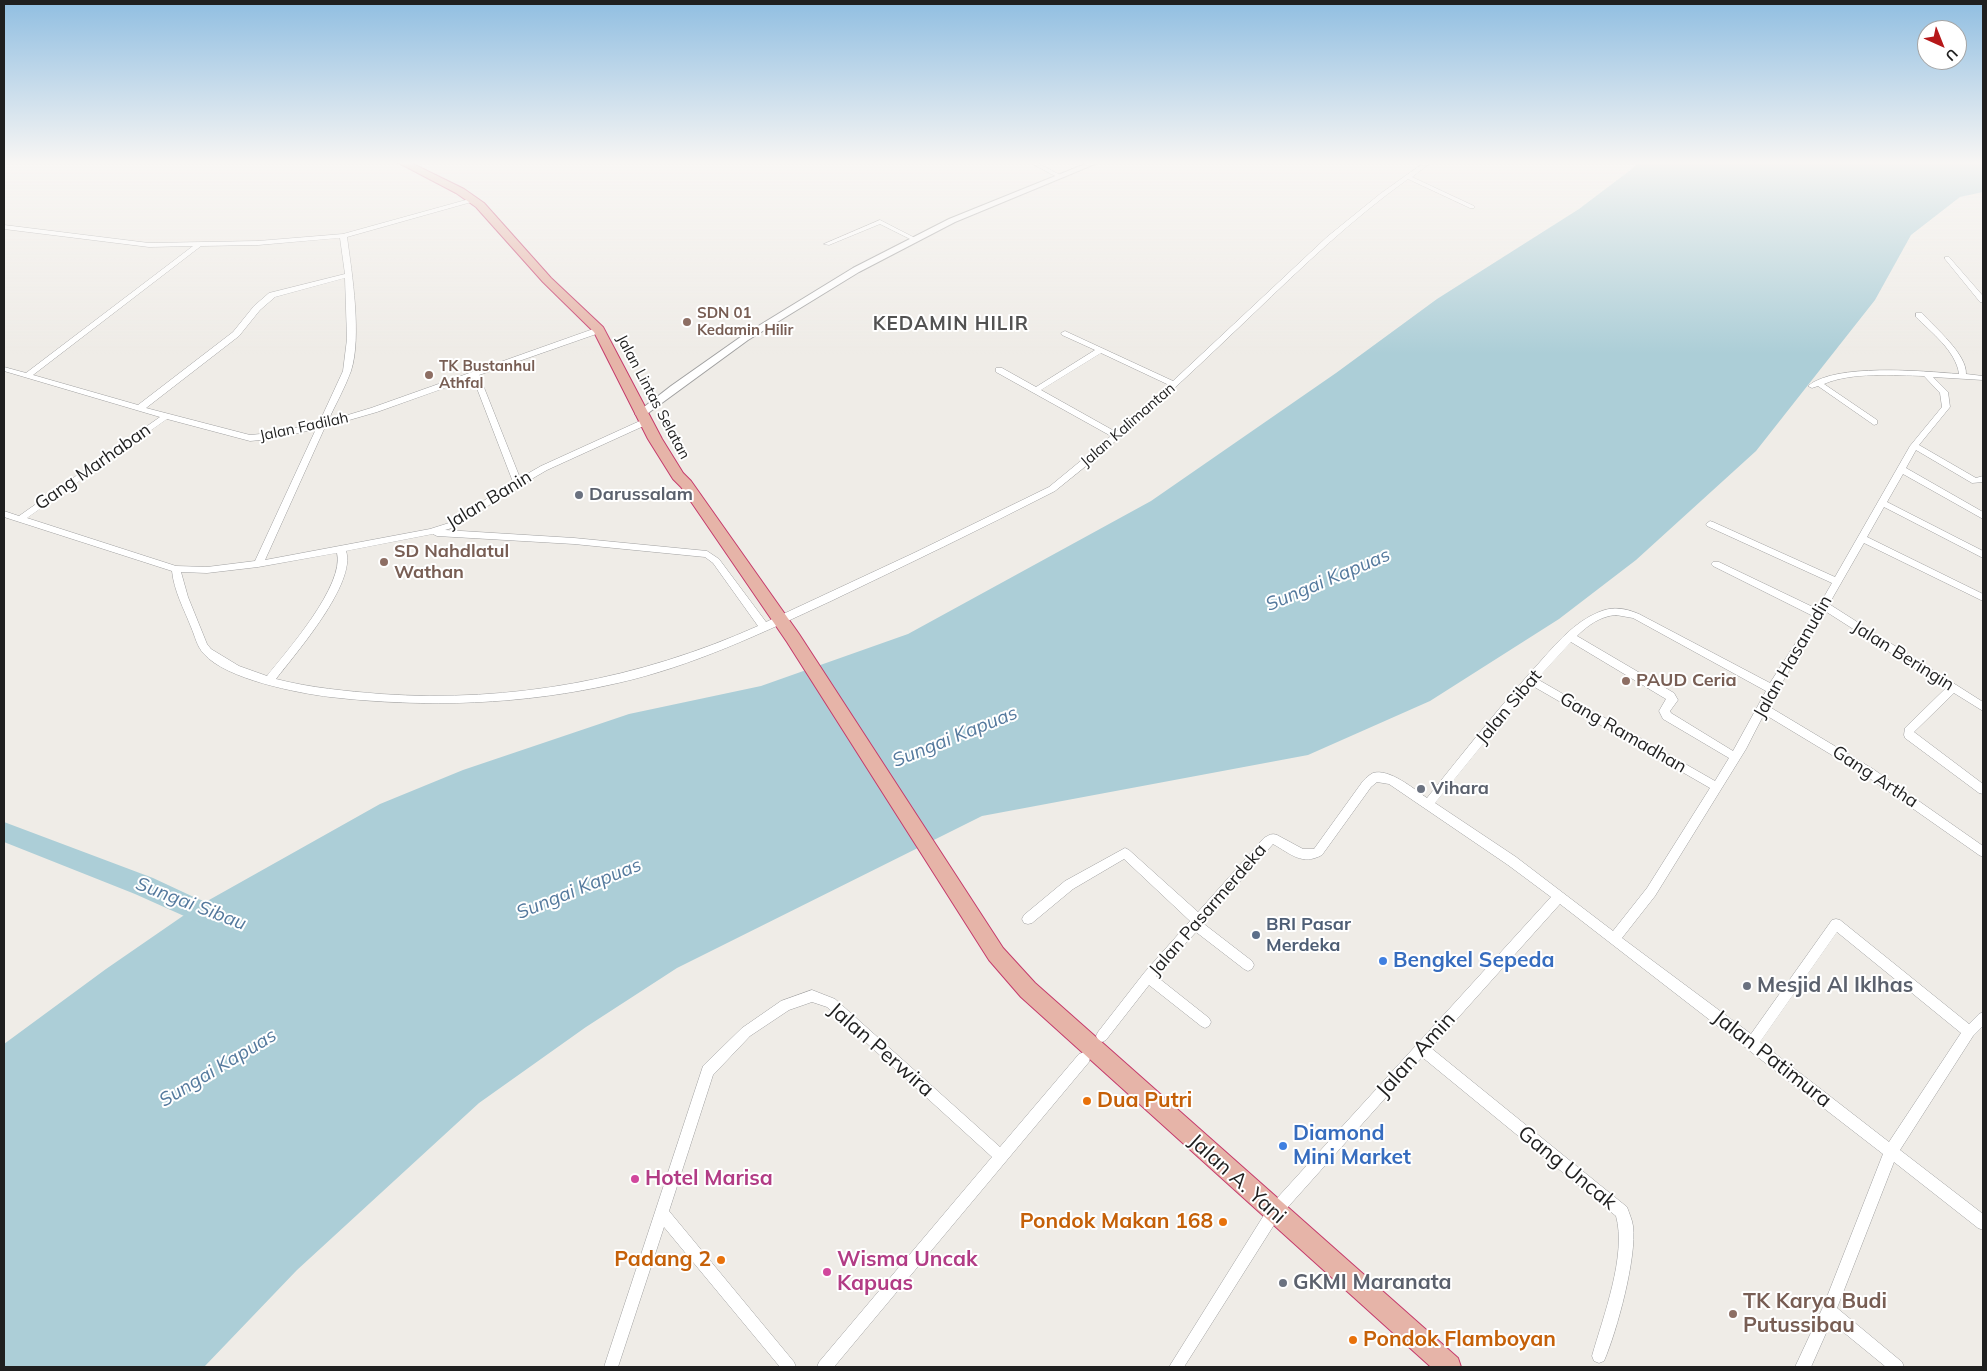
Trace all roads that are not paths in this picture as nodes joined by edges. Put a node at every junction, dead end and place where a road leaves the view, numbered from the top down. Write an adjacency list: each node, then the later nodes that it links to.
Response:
1 (379, 226): 9 (street)
2 (500, 226): 14 (highway, Jalan Lintas Selatan)
3 (505, 226): 14 (highway, Jalan Lintas Selatan)
4 (870, 226): 11 (street)
5 (888, 226): 10 (street)
6 (944, 226): 10 (street, Jalan Banin)
7 (1345, 226): 28 (street, Jalan Kalimantan)
8 (4, 227): 12 (street)
9 (343, 236): 12 (street); 15 (street)
10 (914, 239): 32 (street, Jalan Banin)
11 (827, 244)
12 (198, 246): 23 (street)
13 (1947, 258): 16 (street)
14 (539, 267): 18 (highway, Jalan Lintas Selatan); 32 (highway, Jalan Lintas Selatan)
15 (349, 275): 30 (street); 34 (street)
16 (1983, 300)
17 (1919, 315): 26 (street)
18 (599, 330): 25 (street, Jalan Fadilah); 32 (highway, Jalan Lintas Selatan)
19 (1065, 333): 20 (street)
20 (1100, 350): 28 (street); 29 (street)
21 (4, 368): 23 (street, Jalan Fadilah)
22 (999, 370): 29 (street)
23 (28, 375): 30 (street, Jalan Fadilah)
24 (1927, 375): 26 (street); 33 (street); 36 (street, Jalan Hasanudin)
25 (476, 376): 34 (street, Jalan Fadilah); 39 (street)
26 (1961, 376): 27 (street)
27 (1983, 378)
28 (1174, 385): 35 (street, Jalan Kalimantan)
29 (1036, 391): 35 (street)
30 (140, 408): 31 (street, Jalan Fadilah)
31 (166, 416): 34 (street, Jalan Fadilah); 43 (street, Gang Marhaban)
32 (648, 420): 39 (street, Jalan Banin); 55 (highway, Jalan Lintas Selatan)
33 (1874, 422)
34 (322, 425): 49 (street)
35 (1117, 436): 55 (street, Jalan Kalimantan)
36 (1914, 446): 37 (street, Jalan Hasanudin); 38 (street)
37 (1901, 470): 40 (street, Jalan Hasanudin); 42 (street)
38 (1983, 479)
39 (517, 482): 45 (street, Jalan Banin)
40 (1882, 503): 46 (street, Jalan Hasanudin); 48 (street)
41 (4, 514): 43 (street, Jalan Banin)
42 (1983, 516)
43 (20, 519): 51 (street, Jalan Banin)
44 (1710, 524): 52 (street)
45 (431, 532): 47 (street, Jalan Banin); 56 (street)
46 (1862, 538): 52 (street, Jalan Hasanudin); 53 (street)
47 (340, 548): 49 (street, Jalan Banin); 59 (street)
48 (1983, 555)
49 (258, 564): 51 (street, Jalan Banin)
50 (1716, 564): 54 (street, Jalan Beringin)
51 (176, 569): 59 (street, Jalan Kalimantan)
52 (1837, 582): 54 (street, Jalan Hasanudin)
53 (1983, 598)
54 (1821, 610): 61 (street, Jalan Beringin); 62 (street, Jalan Hasanudin)
55 (781, 621): 56 (street, Jalan Kalimantan); 57 (highway, Jalan Lintas Selatan)
56 (765, 628): 59 (street, Jalan Kalimantan)
57 (793, 638): 85 (highway, Jalan A. Yani)
58 (1570, 638): 60 (street, Jalan Sibat); 62 (street, Jalan Sibat); 65 (street)
59 (270, 680)
60 (1530, 680): 66 (street, Gang Ramadhan); 68 (street, Jalan Sibat)
61 (1953, 688): 63 (street, Jalan Beringin); 67 (street)
62 (1772, 689): 64 (street, Jalan Hasanudin)
63 (1983, 707)
64 (1763, 708): 65 (street, Jalan Hasanudin); 69 (street, Gang Artha)
65 (1735, 757): 66 (street, Jalan Hasanudin)
66 (1716, 786): 73 (street, Jalan Hasanudin)
67 (1983, 790)
68 (1429, 803): 70 (street, Jalan Pasarmerdeka); 72 (street, Jalan Pasarmerdeka)
69 (1983, 852)
70 (1559, 897): 73 (street, Jalan Patimura); 81 (street, Jalan Amin)
71 (1028, 919): 72 (street)
72 (1198, 923): 74 (street); 75 (street, Jalan Pasarmerdeka)
73 (1615, 938): 80 (street, Jalan Patimura)
74 (1248, 965)
75 (1148, 977): 77 (street); 79 (street, Jalan Pasarmerdeka)
76 (1983, 1018): 78 (street)
77 (1206, 1022)
78 (1969, 1032): 80 (street); 83 (street)
79 (1102, 1036)
80 (1752, 1043): 83 (street, Jalan Patimura)
81 (1422, 1049): 85 (street, Jalan Amin); 89 (street, Gang Uncak)
82 (1084, 1058): 84 (street)
83 (1892, 1151): 87 (street, Jalan Patimura); 88 (street)
84 (1000, 1156): 86 (street, Jalan Perwira); 92 (street)
85 (1274, 1212): 93 (street, Jalan Amin); 94 (highway, Jalan A. Yani)
86 (662, 1214): 90 (street); 91 (street)
87 (1983, 1223)
88 (1829, 1311): 95 (street); 96 (street)
89 (1599, 1356)
90 (611, 1367)
91 (789, 1367)
92 (824, 1367)
93 (1176, 1367)
94 (1450, 1367)
95 (1803, 1367)
96 (1896, 1367)

